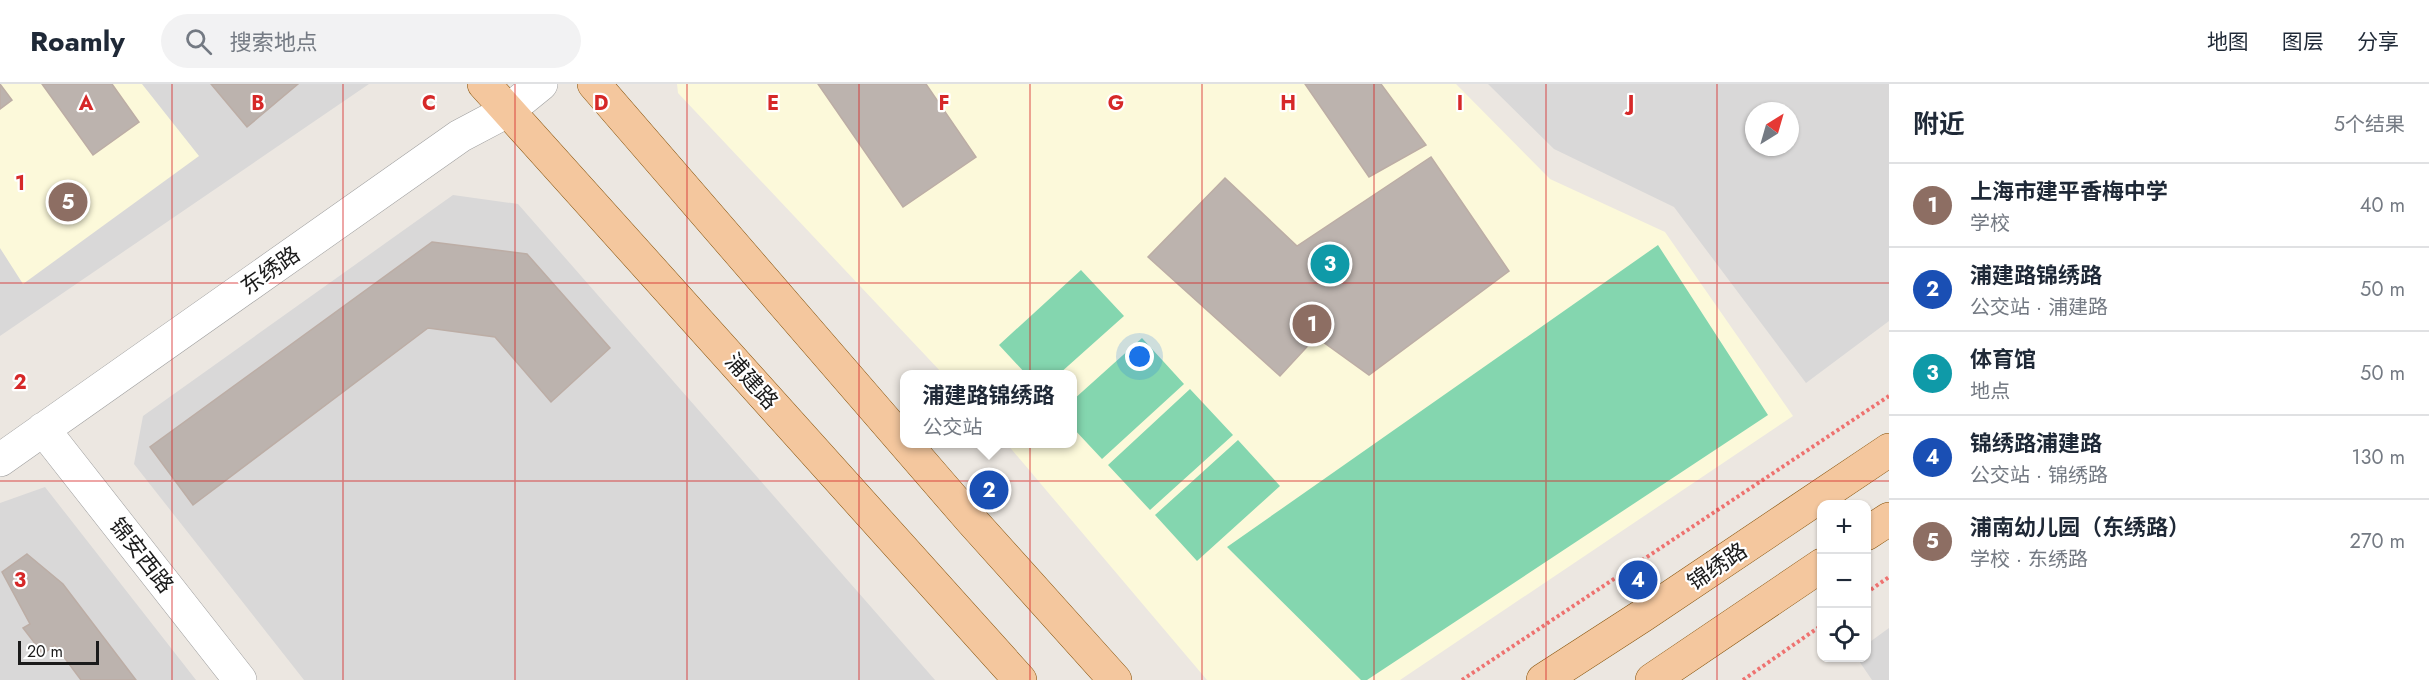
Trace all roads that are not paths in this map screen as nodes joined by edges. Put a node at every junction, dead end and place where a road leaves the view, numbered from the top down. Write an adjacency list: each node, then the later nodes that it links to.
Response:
1 (484, 84): 4 (main road, 浦建路)
2 (541, 84): 4 (street, 东绣路)
3 (594, 84): 6 (main road)
4 (509, 110): 5 (street, 东绣路); 14 (main road, 浦建路)
5 (43, 429): 9 (street, 东绣路); 13 (street, 锦安西路)
6 (900, 438)
7 (909, 448): 15 (main road)
8 (1889, 450): 16 (main road, 锦绣路)
9 (0, 459)
10 (1889, 519): 11 (main road)
11 (1871, 531)
12 (1817, 568): 17 (main road)
13 (240, 680)
14 (1020, 680)
15 (1115, 680)
16 (1543, 680)
17 (1652, 680)

